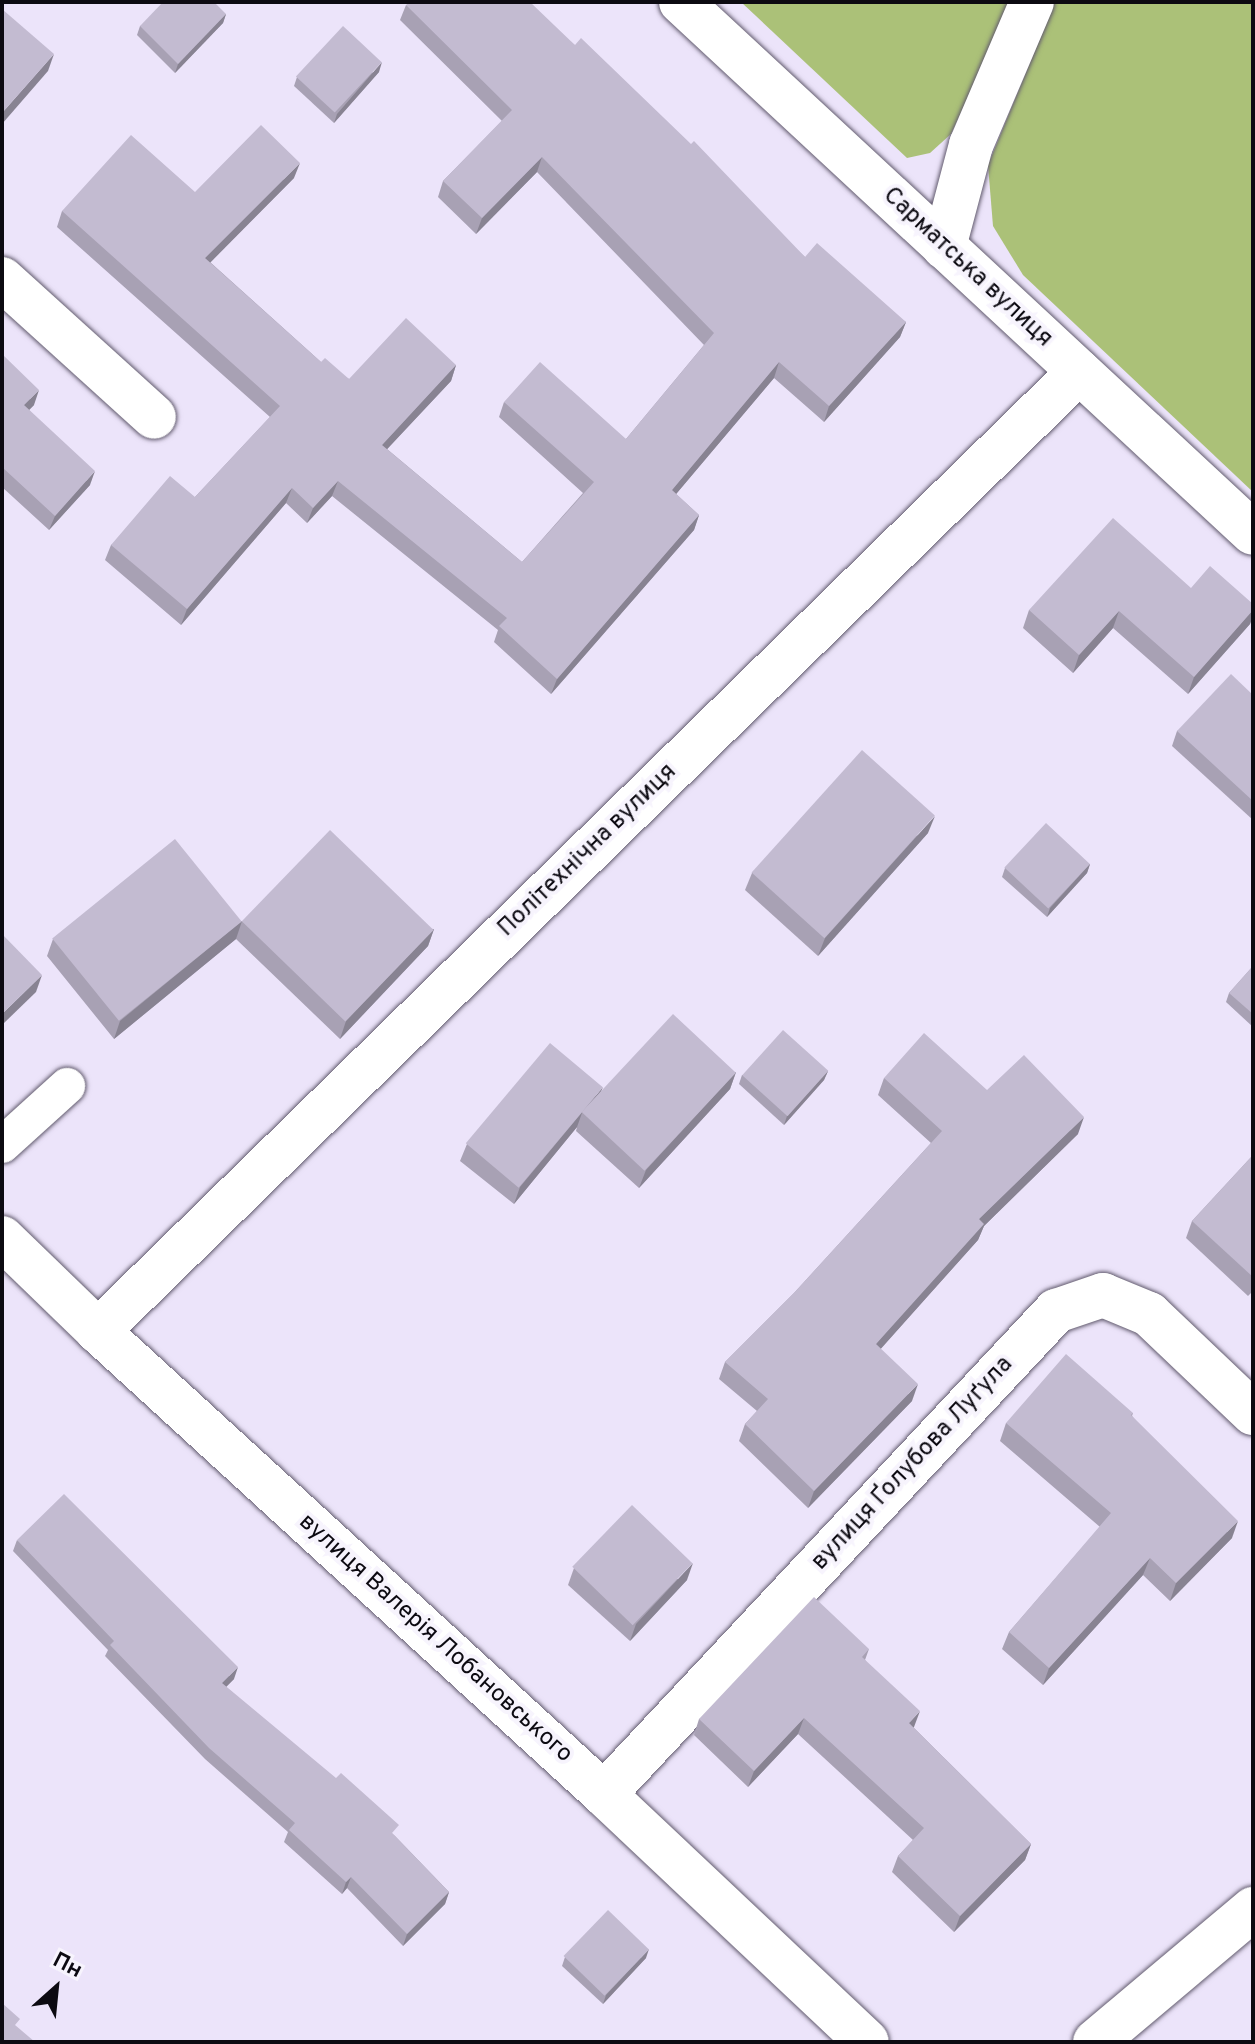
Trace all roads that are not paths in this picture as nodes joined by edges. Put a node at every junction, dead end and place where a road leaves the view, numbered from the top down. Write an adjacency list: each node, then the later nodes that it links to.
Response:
1 (681, 2): 3 (street, Сарматська вулиця)
2 (1032, 2): 3 (street)
3 (944, 247): 5 (street, Сарматська вулиця)
4 (2, 279): 6 (street)
5 (1079, 372): 7 (street, Сарматська вулиця); 11 (street, Політехнічна вулиця)
6 (154, 417)
7 (1253, 533)
8 (67, 1086): 9 (lane)
9 (2, 1145)
10 (2, 1238): 11 (street, вулиця Валерія Лобановського)
11 (98, 1331): 13 (street, вулиця Валерія Лобановського)
12 (1253, 1413): 13 (street, вулиця Ґолубова Луґула)
13 (604, 1794): 15 (street, вулиця Валерія Лобановського)
14 (1253, 1909): 16 (street)
15 (867, 2042)
16 (1095, 2042)

